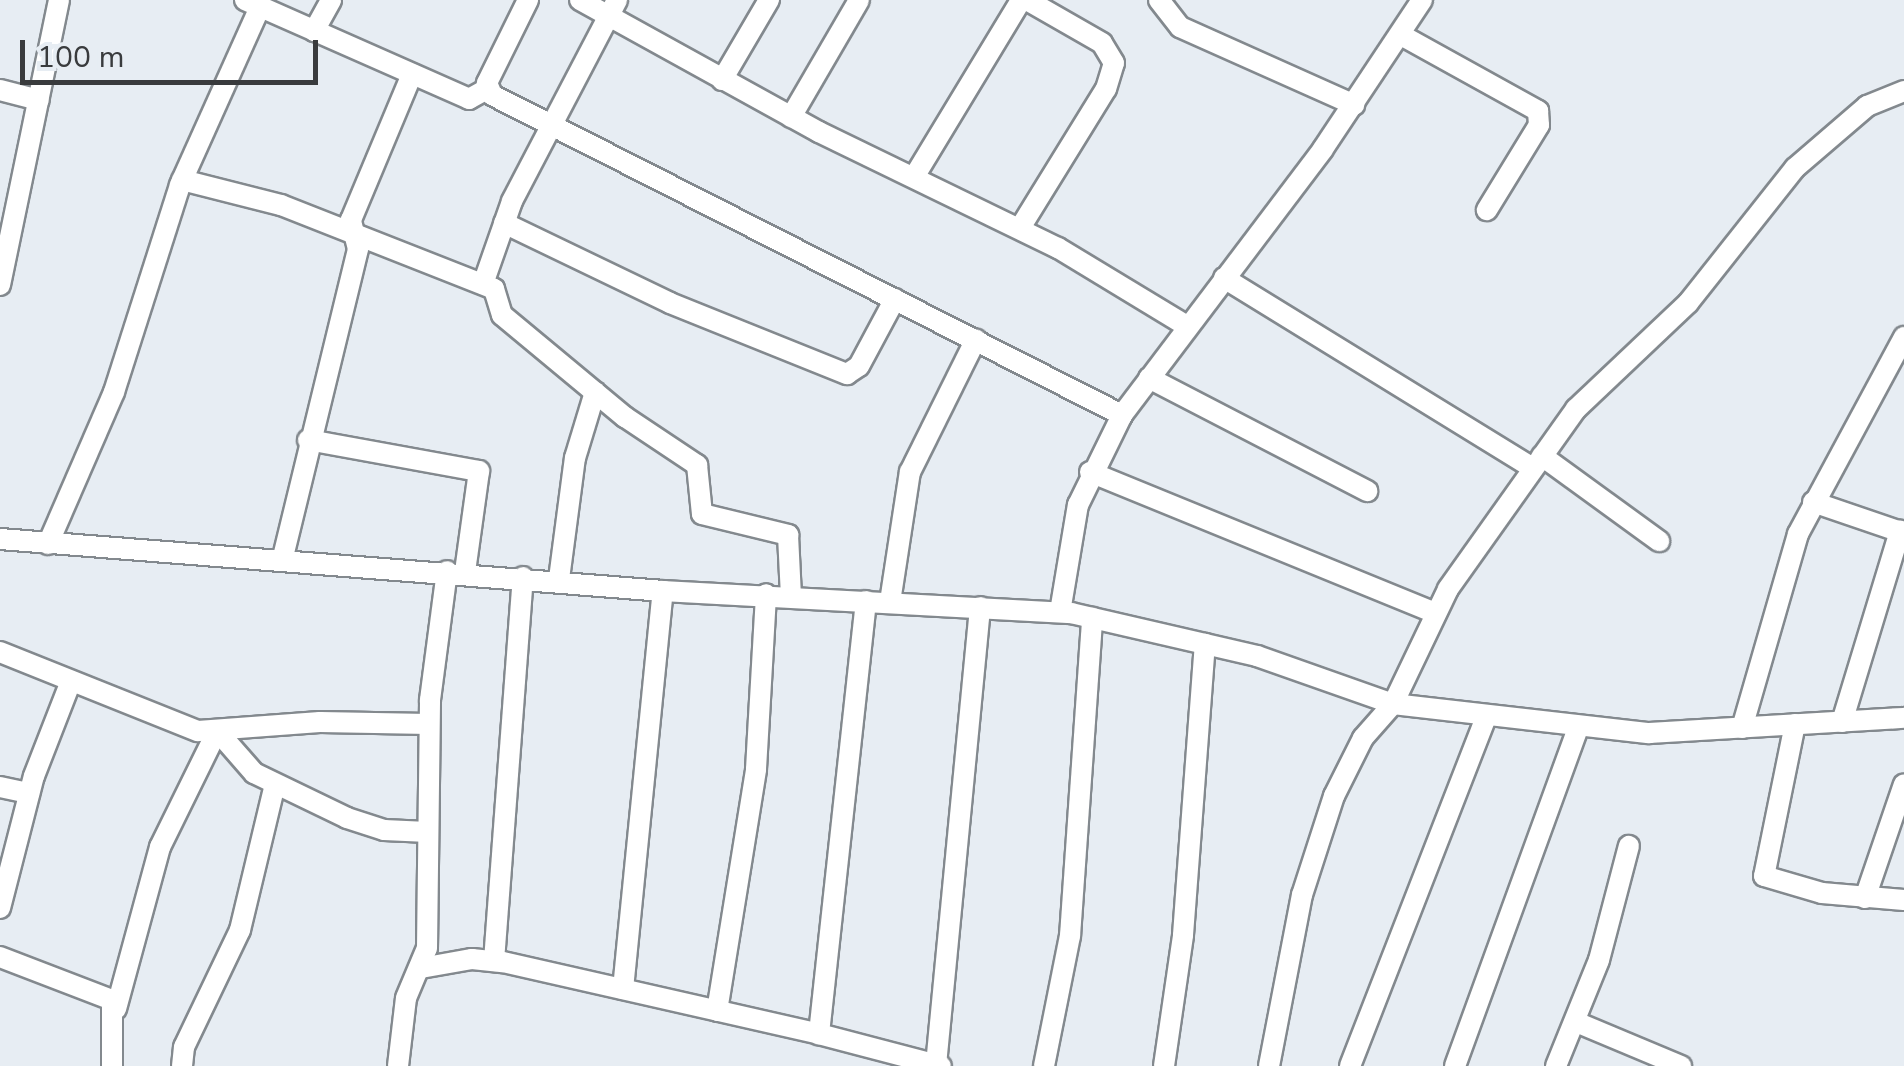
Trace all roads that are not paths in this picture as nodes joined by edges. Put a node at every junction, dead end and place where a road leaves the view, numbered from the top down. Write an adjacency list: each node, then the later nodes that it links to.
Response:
1 (59, 0): 19 (street)
2 (331, 0): 12 (street)
3 (528, 0): 16 (street)
4 (580, 0): 11 (street)
5 (769, 0): 15 (street)
6 (858, 0): 21 (street)
7 (1024, 0): 23 (street); 28 (street)
8 (1422, 0): 13 (street)
9 (252, 3): 12 (street); 24 (street)
10 (1165, 4): 20 (street)
11 (613, 8): 15 (street); 22 (street)
12 (314, 31): 14 (street)
13 (1401, 35): 20 (street); 25 (street)
14 (412, 74): 16 (street); 29 (street)
15 (722, 80): 21 (street)
16 (487, 89): 22 (street)
17 (0, 90): 19 (street)
18 (1904, 91): 41 (street)
19 (39, 100): 26 (street)
20 (1354, 104): 30 (street)
21 (791, 117): 23 (street)
22 (550, 124): 27 (street); 33 (street)
23 (914, 177): 28 (street)
24 (182, 180): 29 (street); 48 (street)
25 (1487, 210)
26 (7, 219): 32 (street)
27 (504, 223): 31 (street); 33 (street)
28 (1020, 228): 34 (street)
29 (354, 232): 31 (street); 40 (street)
30 (1224, 278): 34 (street); 41 (street)
31 (483, 284): 38 (street)
32 (0, 285)
33 (895, 299): 36 (street)
34 (1187, 326): 37 (street)
35 (1904, 338): 44 (street)
36 (976, 339): 39 (street); 57 (street)
37 (1148, 378): 39 (street); 43 (street)
38 (595, 392): 52 (street); 55 (street)
39 (1122, 415): 42 (street)
40 (308, 440): 49 (street); 50 (street)
41 (1538, 462): 47 (street); 60 (street)
42 (1090, 472): 59 (street); 60 (street)
43 (1367, 492)
44 (1813, 502): 45 (street); 72 (street)
45 (1902, 532): 68 (street)
46 (0, 539): 48 (street)
47 (1658, 541)
48 (48, 544): 49 (street)
49 (282, 561): 50 (street)
50 (456, 572): 51 (street); 69 (street)
51 (523, 577): 52 (street); 84 (street)
52 (559, 580): 53 (street)
53 (663, 591): 54 (street); 86 (street)
54 (766, 594): 55 (street); 88 (street)
55 (791, 596): 56 (street)
56 (866, 600): 57 (street); 90 (street)
57 (890, 602): 58 (street)
58 (980, 608): 59 (street); 94 (street)
59 (1060, 612): 61 (street)
60 (1435, 613): 65 (street)
61 (1092, 618): 62 (street); 95 (street)
62 (1205, 644): 65 (street); 96 (street)
63 (0, 652): 64 (street)
64 (71, 681): 73 (street); 77 (street)
65 (1393, 704): 66 (street); 97 (street)
66 (1486, 717): 71 (street); 98 (street)
67 (1904, 718): 68 (street)
68 (1842, 722): 70 (street)
69 (429, 724): 73 (street); 78 (street)
70 (1795, 724): 72 (street); 80 (street)
71 (1580, 726): 72 (street); 99 (street)
72 (1742, 728)
73 (218, 734): 74 (street); 87 (street)
74 (275, 784): 78 (street); 92 (street)
75 (1904, 784): 80 (street)
76 (0, 787): 77 (street)
77 (30, 794): 82 (street)
78 (428, 832): 85 (street)
79 (1629, 846): 89 (street)
80 (1865, 898): 81 (street)
81 (1904, 900)
82 (1, 903)
83 (0, 957): 87 (street)
84 (494, 961): 85 (street); 86 (street)
85 (421, 968): 93 (street)
86 (623, 989): 88 (street)
87 (116, 1009): 91 (street)
88 (717, 1011): 90 (street)
89 (1576, 1022): 100 (street); 101 (street)
90 (819, 1034): 94 (street)
91 (112, 1066)
92 (182, 1066)
93 (398, 1066)
94 (938, 1066)
95 (1044, 1066)
96 (1164, 1066)
97 (1269, 1066)
98 (1350, 1066)
99 (1455, 1066)
100 (1556, 1066)
101 (1681, 1066)

